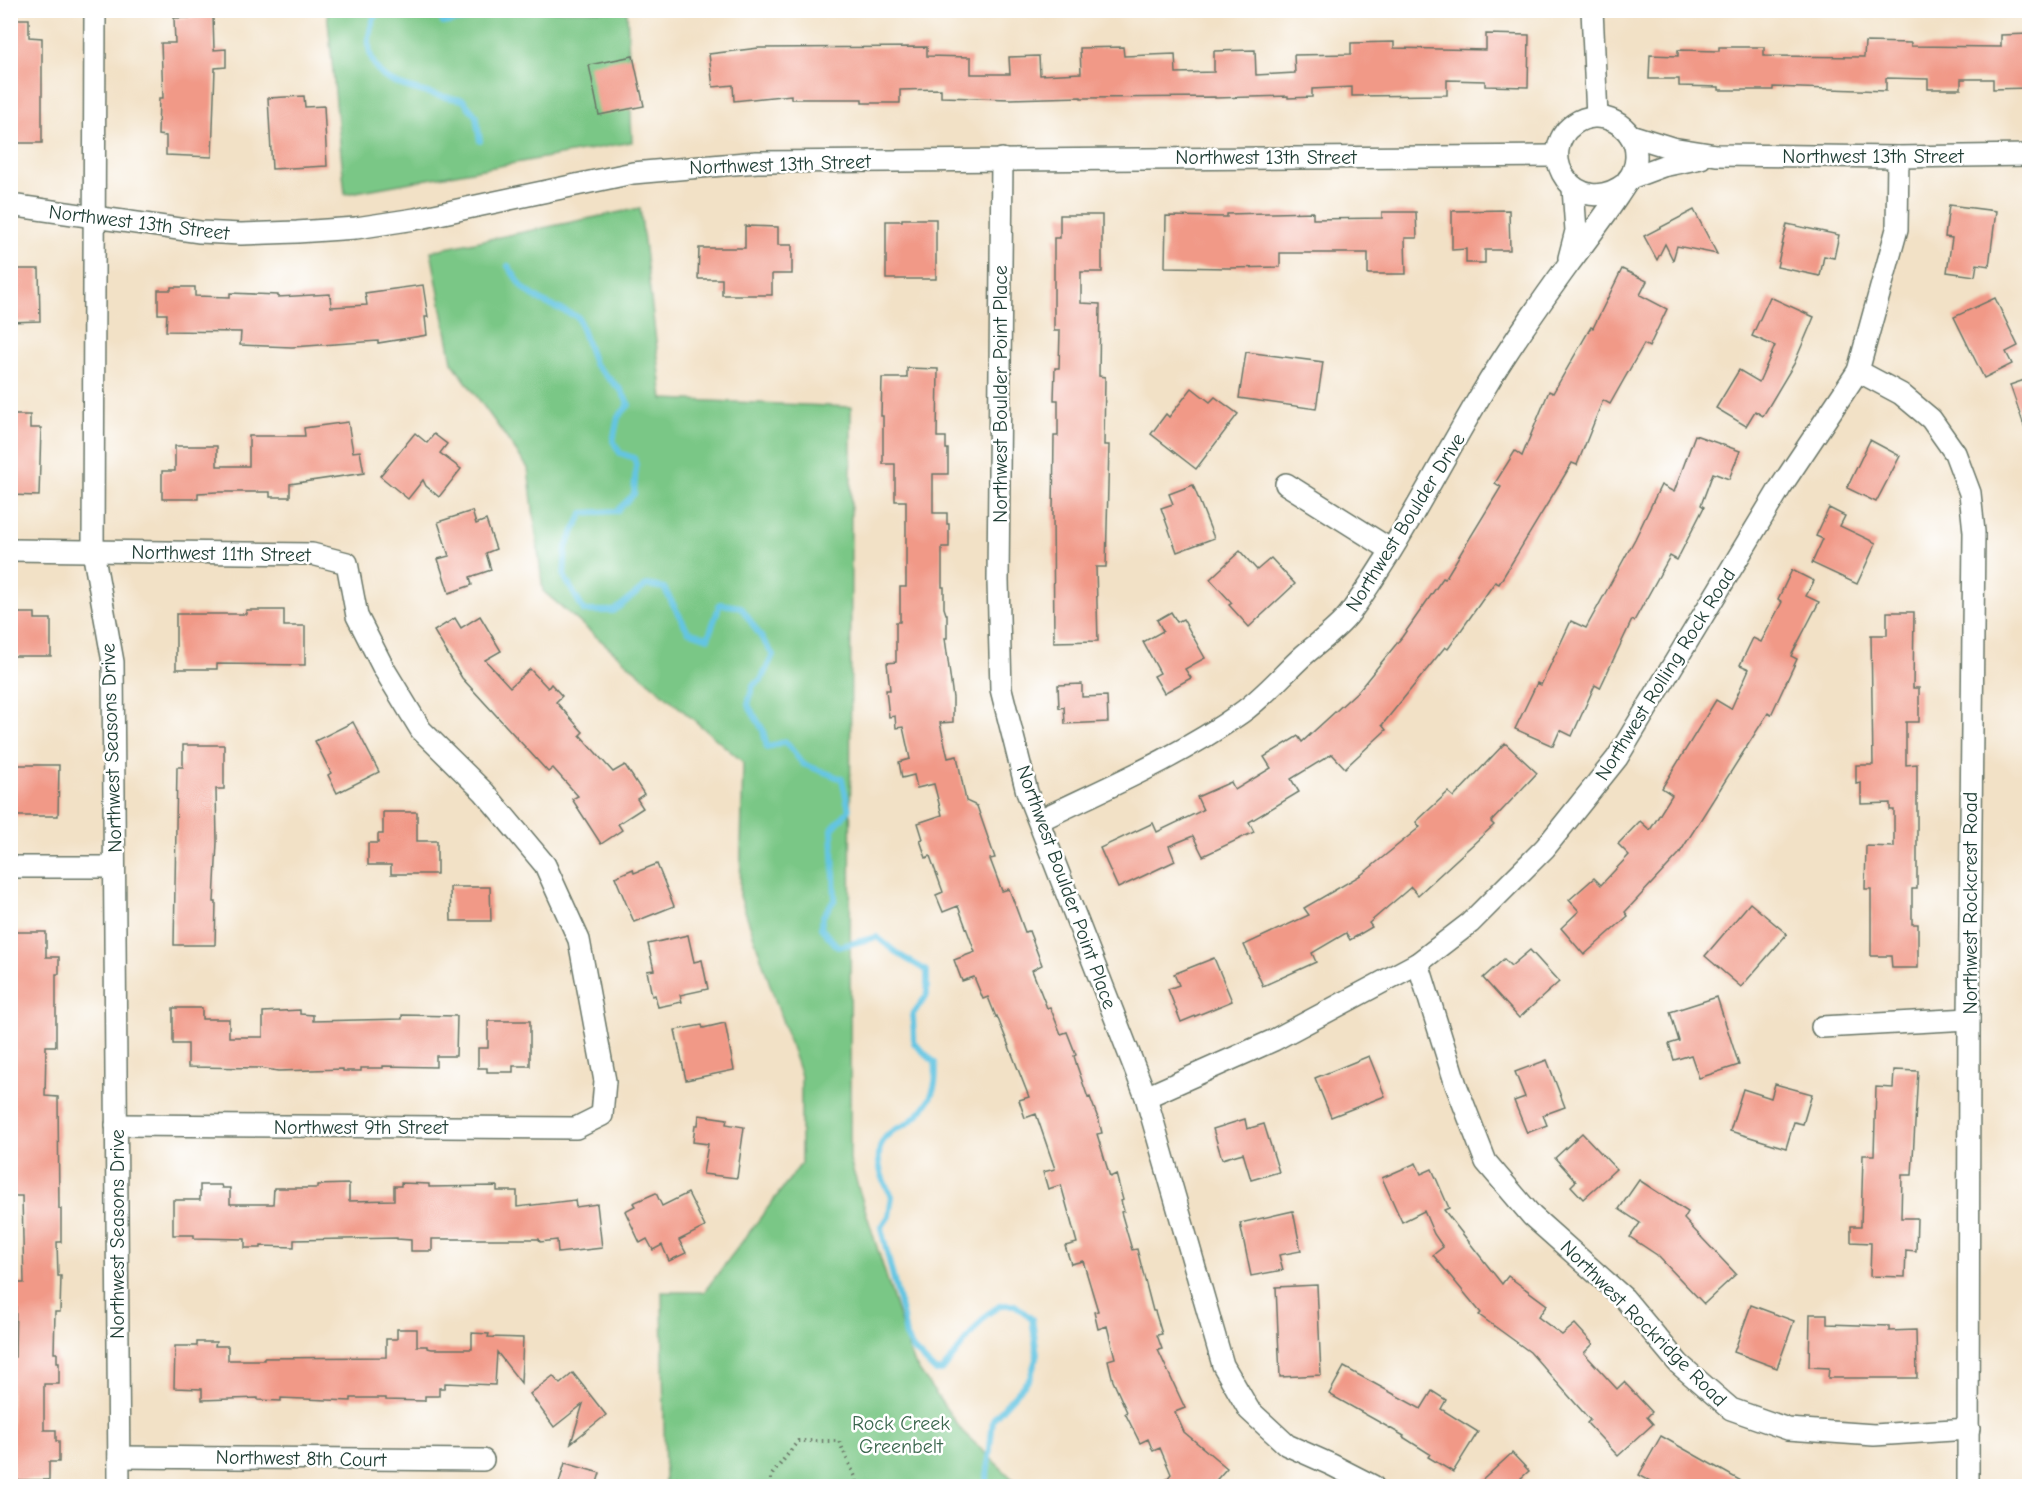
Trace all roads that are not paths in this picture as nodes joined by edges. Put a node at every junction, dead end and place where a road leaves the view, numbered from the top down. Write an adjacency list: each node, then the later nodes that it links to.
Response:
1 (95, 10): 13 (street, Northwest Seasons Drive)
2 (1592, 10): 3 (street)
3 (1597, 116): 4 (street); 7 (street)
4 (1630, 135): 5 (street, Northwest 13th Street); 10 (street)
5 (1716, 155): 8 (street, Northwest 13th Street); 10 (street, Northwest 13th Street)
6 (2030, 155): 8 (street, Northwest 13th Street)
7 (1557, 156): 9 (street, Northwest 13th Street); 11 (street)
8 (1898, 157): 15 (street, Northwest Rolling Rock Road)
9 (1002, 159): 13 (street, Northwest 13th Street); 20 (street, Northwest Boulder Point Place)
10 (1627, 181): 11 (street); 14 (street, Northwest Boulder Drive)
11 (1573, 188): 14 (street, Northwest Boulder Drive)
12 (10, 205): 13 (street, Northwest 13th Street)
13 (95, 217): 19 (street, Northwest Seasons Drive)
14 (1567, 267): 18 (street, Northwest Boulder Drive)
15 (1858, 371): 23 (street, Northwest Rolling Rock Road); 24 (street, Northwest Rockcrest Road)
16 (1286, 484): 18 (street)
17 (10, 550): 19 (street, Northwest 11th Street)
18 (1391, 550): 20 (street, Northwest Boulder Drive)
19 (93, 551): 22 (street, Northwest Seasons Drive); 27 (street, Northwest 11th Street)
20 (1040, 820): 26 (street, Northwest Boulder Point Place)
21 (10, 867): 22 (street)
22 (114, 867): 28 (street, Northwest Seasons Drive)
23 (1418, 963): 26 (street, Northwest Rolling Rock Road); 29 (street, Northwest Rockridge Road)
24 (1969, 1019): 25 (street); 29 (street, Northwest Rockcrest Road)
25 (1822, 1028)
26 (1146, 1096): 33 (street, Northwest Boulder Point Place)
27 (602, 1115): 28 (street, Northwest 9th Street)
28 (116, 1125): 30 (street, Northwest Seasons Drive)
29 (1969, 1429): 34 (street, Northwest Rockcrest Road)
30 (118, 1456): 31 (street, Northwest 8th Court); 32 (street, Northwest Seasons Drive)
31 (483, 1460)
32 (119, 1486)
33 (1373, 1486)
34 (1968, 1486)

